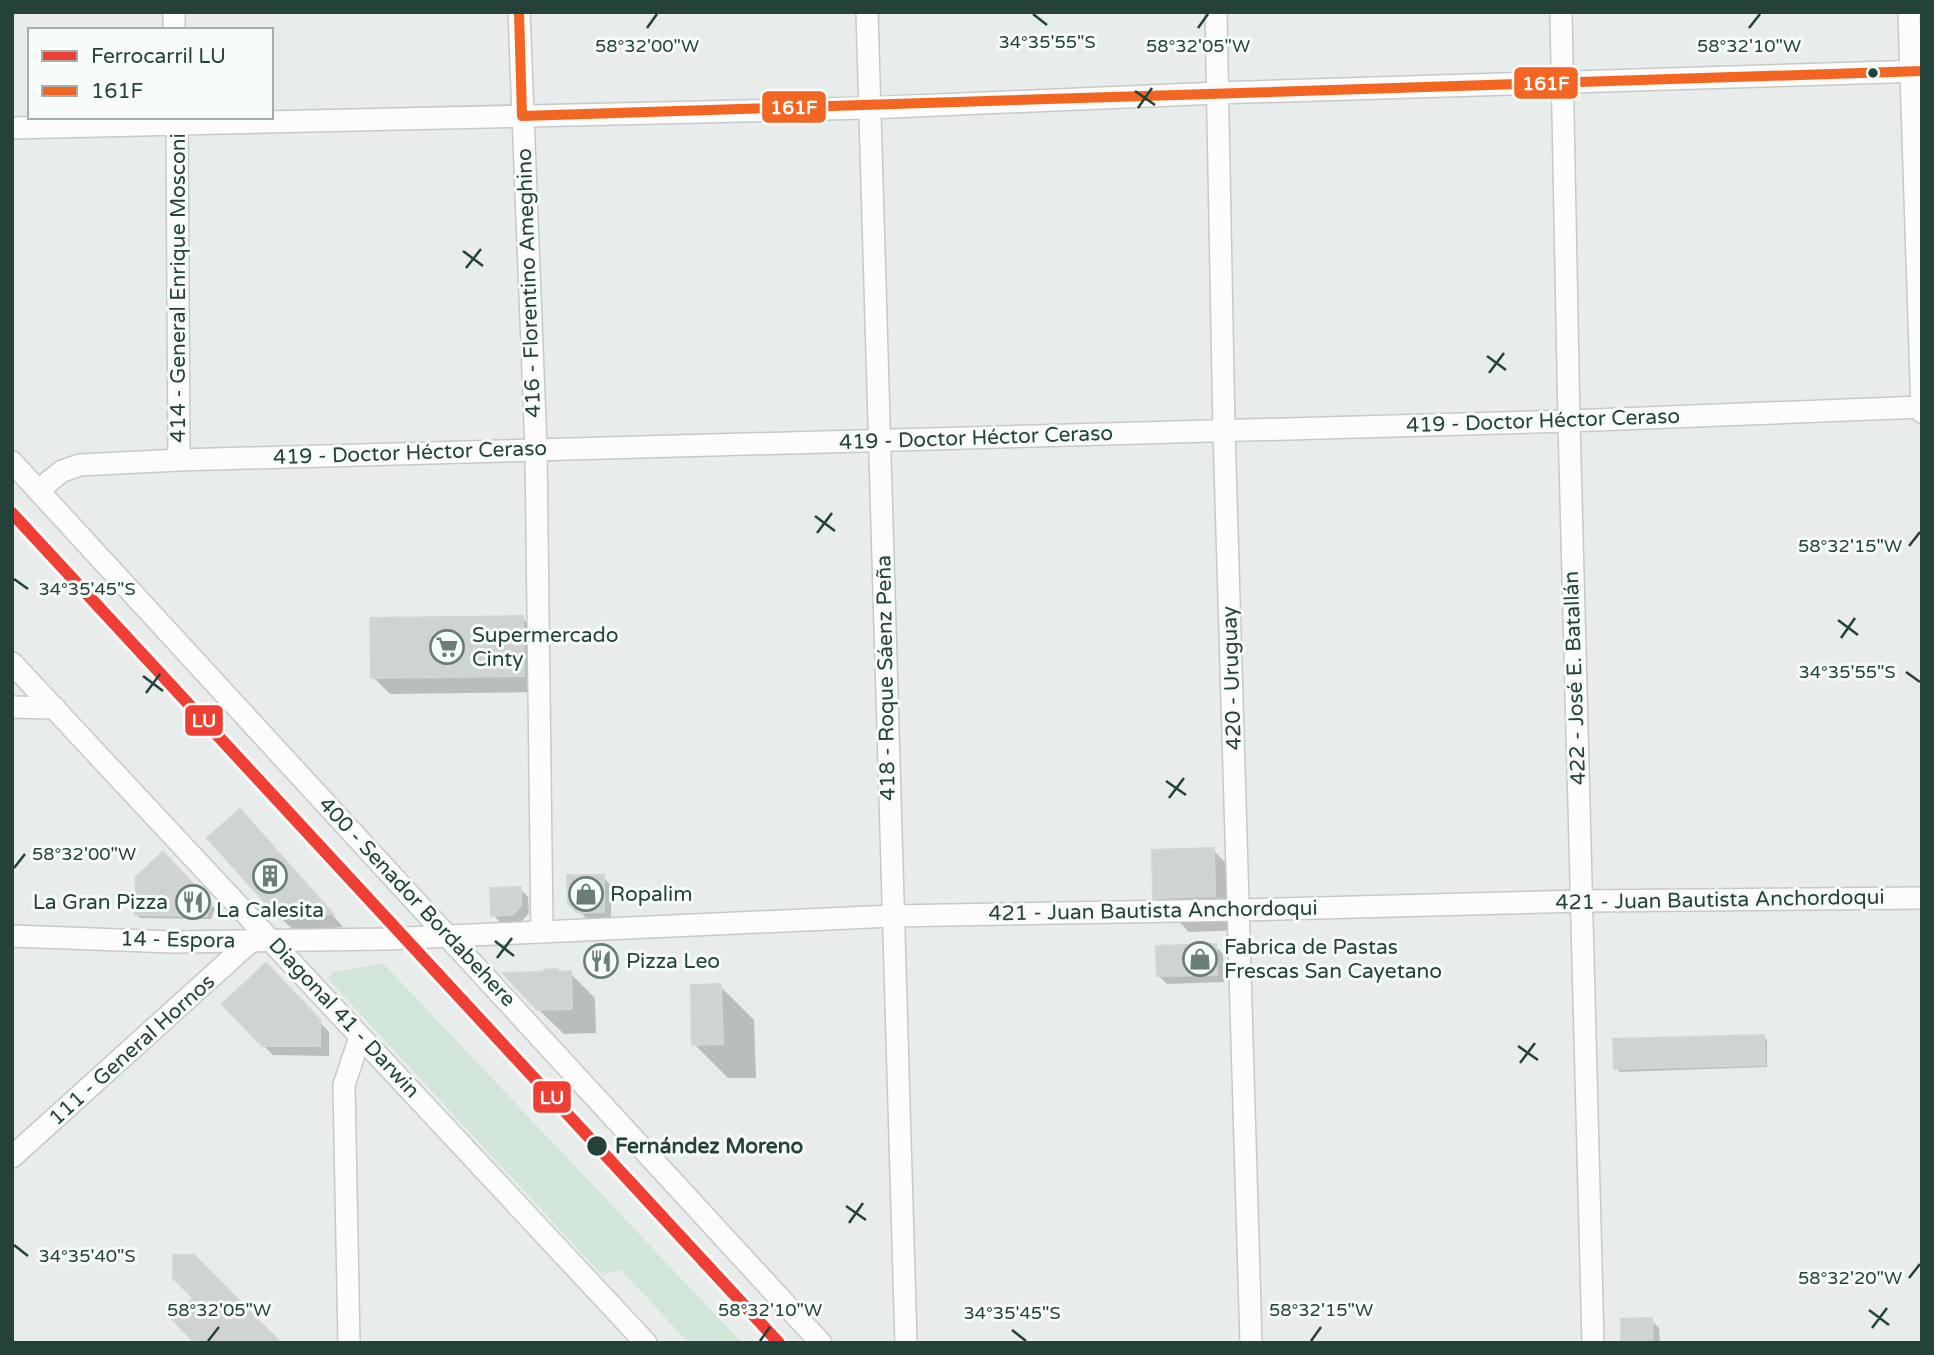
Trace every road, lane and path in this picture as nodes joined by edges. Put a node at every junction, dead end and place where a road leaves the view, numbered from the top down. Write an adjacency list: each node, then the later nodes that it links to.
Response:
1 (519, 12): 10 (street, 416 - Florentino Ameghino)
2 (867, 12): 9 (street, 418 - Roque Sáenz Peña)
3 (1216, 12): 8 (street, 420 - Uruguay)
4 (1561, 12): 7 (street, 422 - José E. Batallán)
5 (1909, 12): 6 (street)
6 (1916, 71): 7 (street); 13 (street)
7 (1563, 83): 8 (street); 14 (street, 422 - José E. Batallán)
8 (1218, 93): 9 (street); 15 (street, 420 - Uruguay)
9 (869, 108): 10 (street); 16 (street, 418 - Roque Sáenz Peña)
10 (522, 116): 11 (street); 17 (street, 416 - Florentino Ameghino)
11 (177, 121): 12 (street); 18 (street, 414 - General Enrique Mosconi)
12 (12, 128)
13 (1922, 410): 14 (street, 419 - Doctor Héctor Ceraso)
14 (1569, 421): 15 (street, 419 - Doctor Héctor Ceraso); 25 (street, 422 - José E. Batallán)
15 (1224, 430): 16 (street, 419 - Doctor Héctor Ceraso); 26 (street, 420 - Uruguay)
16 (880, 441): 17 (street, 419 - Doctor Héctor Ceraso); 27 (street, 418 - Roque Sáenz Peña)
17 (536, 449): 18 (street, 419 - Doctor Héctor Ceraso); 28 (street, 416 - Florentino Ameghino)
18 (179, 460): 20 (street, 419 - Doctor Héctor Ceraso)
19 (12, 462): 20 (street, 400 - Senador Bordabehere)
20 (39, 490): 30 (street, 400 - Senador Bordabehere)
21 (12, 663): 23 (street, Diagonal 41 - Darwin)
22 (12, 707): 23 (street)
23 (55, 708): 33 (street, Diagonal 41 - Darwin)
24 (1922, 898): 25 (street, 421 - Juan Bautista Anchordoqui)
25 (1581, 901): 26 (street, 421 - Juan Bautista Anchordoqui); 41 (street, 422 - José E. Batallán)
26 (1240, 910): 27 (street, 421 - Juan Bautista Anchordoqui); 40 (street, 420 - Uruguay)
27 (892, 916): 28 (street, 421 - Juan Bautista Anchordoqui); 39 (street, 418 - Roque Sáenz Peña)
28 (542, 932): 30 (street, 421 - Juan Bautista Anchordoqui)
29 (12, 936): 32 (street, 14 - Espora)
30 (447, 936): 31 (street, 421 - Juan Bautista Anchordoqui); 38 (street, 400 - Senador Bordabehere)
31 (386, 939): 33 (street, 14 - Espora)
32 (251, 941): 33 (street, 14 - Espora); 35 (street, 111 - General Hornos)
33 (272, 941): 34 (street, Diagonal 41 - Darwin)
34 (360, 1037): 36 (street); 37 (street, Diagonal 41 - Darwin)
35 (12, 1157)
36 (349, 1343)
37 (646, 1343)
38 (821, 1343)
39 (906, 1343)
40 (1251, 1343)
41 (1593, 1343)

